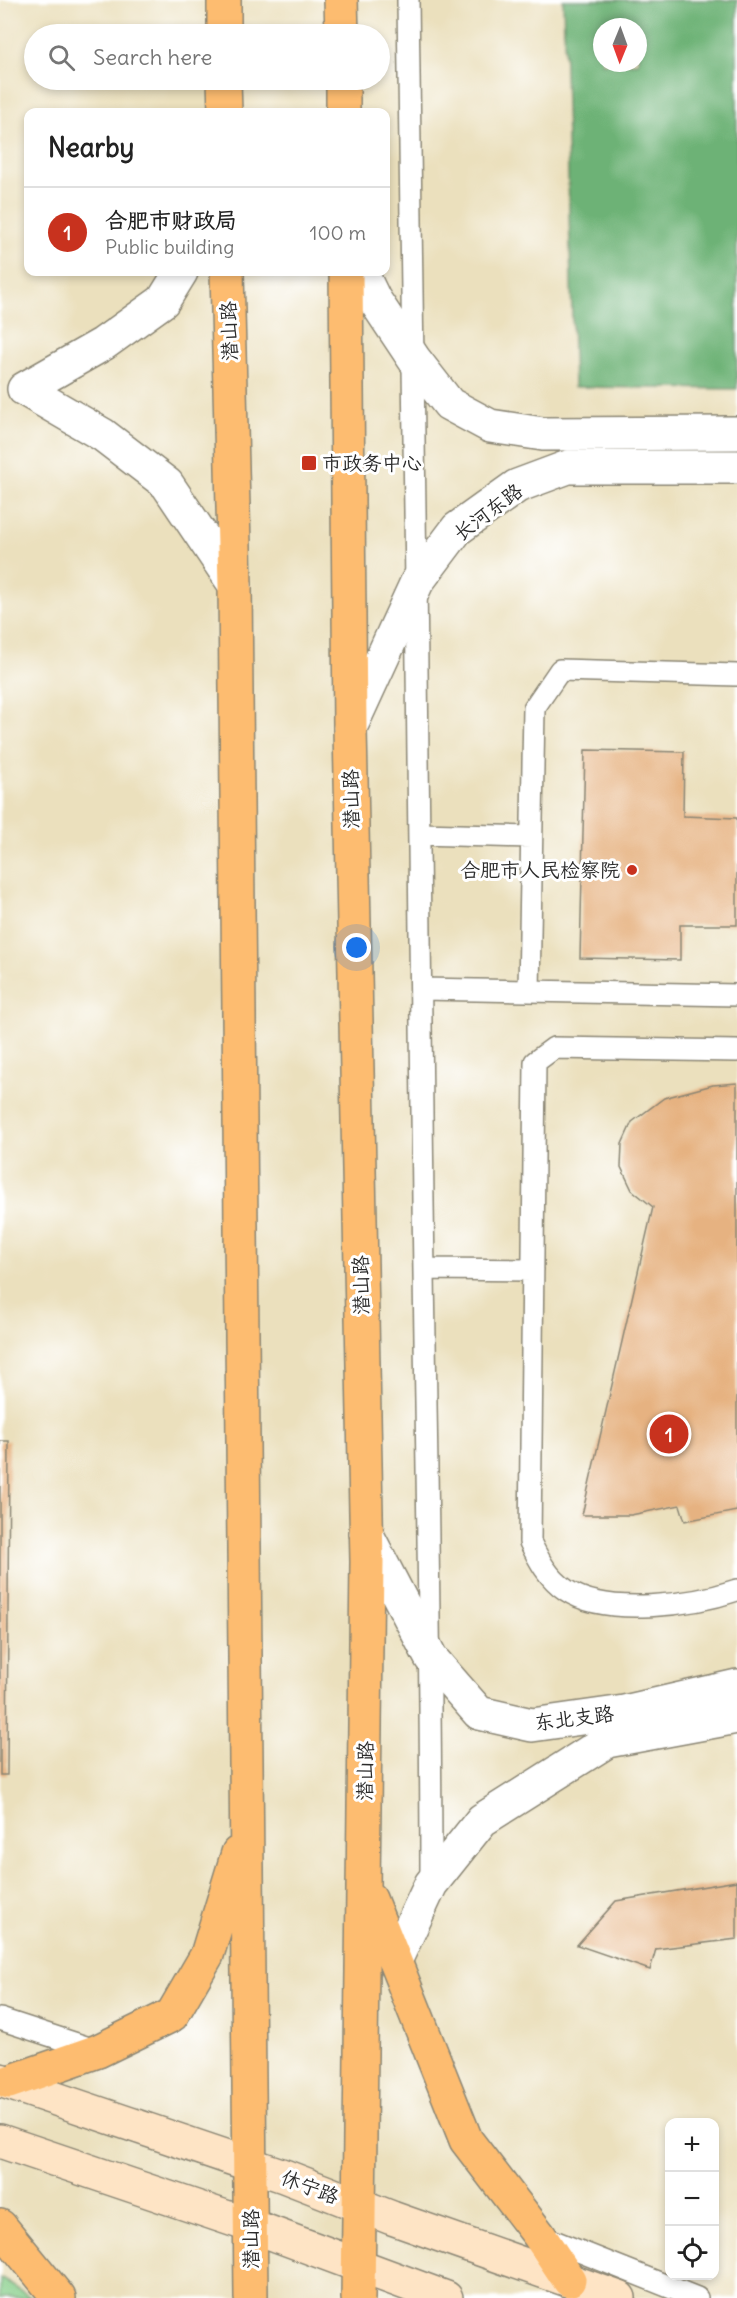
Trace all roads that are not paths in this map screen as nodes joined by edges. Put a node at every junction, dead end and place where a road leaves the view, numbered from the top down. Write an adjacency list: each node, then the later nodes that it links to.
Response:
1 (224, 0): 4 (main road)
2 (341, 0): 5 (main road)
3 (408, 0): 14 (lane)
4 (224, 24)
5 (342, 24)
6 (224, 90): 8 (main road)
7 (343, 90): 9 (main road)
8 (225, 108)
9 (343, 108)
10 (179, 276): 15 (street)
11 (227, 276): 19 (main road, 潜山路)
12 (346, 276): 21 (main road, 潜山路)
13 (363, 276): 14 (street)
14 (414, 359): 16 (street); 18 (lane)
15 (12, 389): 19 (street)
16 (737, 433)
17 (737, 467): 18 (street, 长河东路)
18 (417, 582): 21 (street, 长河东路); 22 (lane)
19 (236, 585): 35 (main road, 潜山路)
20 (737, 675): 23 (lane)
21 (350, 728): 30 (main road, 潜山路)
22 (420, 834): 23 (lane); 24 (lane)
23 (531, 837): 25 (lane)
24 (421, 989): 25 (lane); 28 (lane)
25 (529, 991): 26 (lane)
26 (737, 995)
27 (737, 1051): 29 (lane)
28 (424, 1269): 29 (lane); 32 (lane)
29 (533, 1270): 31 (lane)
30 (366, 1533): 32 (street, 东北支路); 36 (main road, 潜山路)
31 (737, 1590)
32 (431, 1658): 33 (street, 东北支路); 37 (lane)
33 (737, 1686)
34 (737, 1717): 37 (street, 东北支路)
35 (247, 1822): 40 (main road); 43 (main road, 潜山路)
36 (364, 1883): 38 (main road); 44 (main road, 潜山路)
37 (431, 1884): 38 (street, 东北支路)
38 (395, 1961): 47 (main road)
39 (0, 2019): 40 (lane)
40 (98, 2051): 41 (main road)
41 (4, 2081): 43 (main road, 休宁路)
42 (0, 2141): 46 (main road)
43 (250, 2165): 44 (main road, 休宁路); 46 (main road, 潜山路)
44 (360, 2205): 48 (main road, 休宁路); 49 (main road, 潜山路)
45 (0, 2226): 50 (main road)
46 (252, 2226): 49 (main road); 51 (main road, 潜山路)
47 (539, 2235): 48 (main road); 54 (lane)
48 (569, 2280): 53 (main road, 休宁路)
49 (358, 2282): 52 (main road)
50 (59, 2298)
51 (251, 2298)
52 (446, 2298)
53 (619, 2298)
54 (697, 2298)

